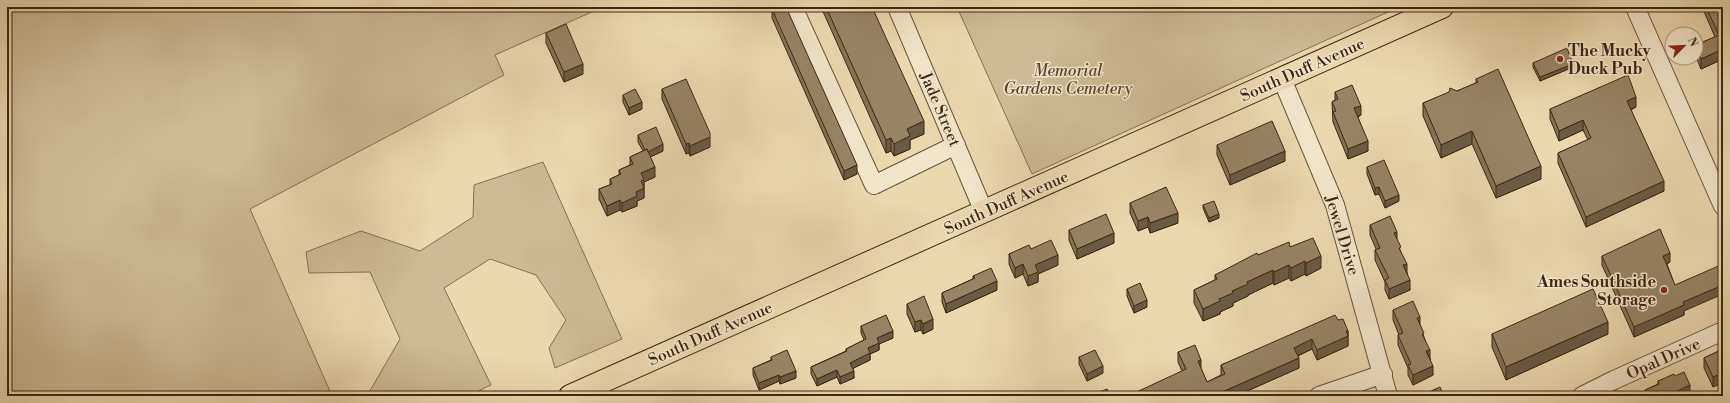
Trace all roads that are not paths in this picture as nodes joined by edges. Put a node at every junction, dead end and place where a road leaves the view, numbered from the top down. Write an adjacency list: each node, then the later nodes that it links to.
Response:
1 (793, 7): 6 (street)
2 (897, 7): 6 (street, Jade Street)
3 (1442, 7): 5 (main road, South Duff Avenue)
4 (1634, 7): 7 (street)
5 (1282, 78): 8 (main road, South Duff Avenue); 10 (street, Jewel Drive)
6 (956, 145): 8 (street, Jade Street)
7 (1723, 206)
8 (984, 212): 12 (main road, South Duff Avenue)
9 (1723, 332): 11 (street, Opal Drive)
10 (1383, 374): 13 (street); 14 (street, Jewel Drive)
11 (1601, 392): 15 (street, Opal Drive)
12 (582, 394)
13 (1318, 396)
14 (1388, 396)
15 (1582, 396)

